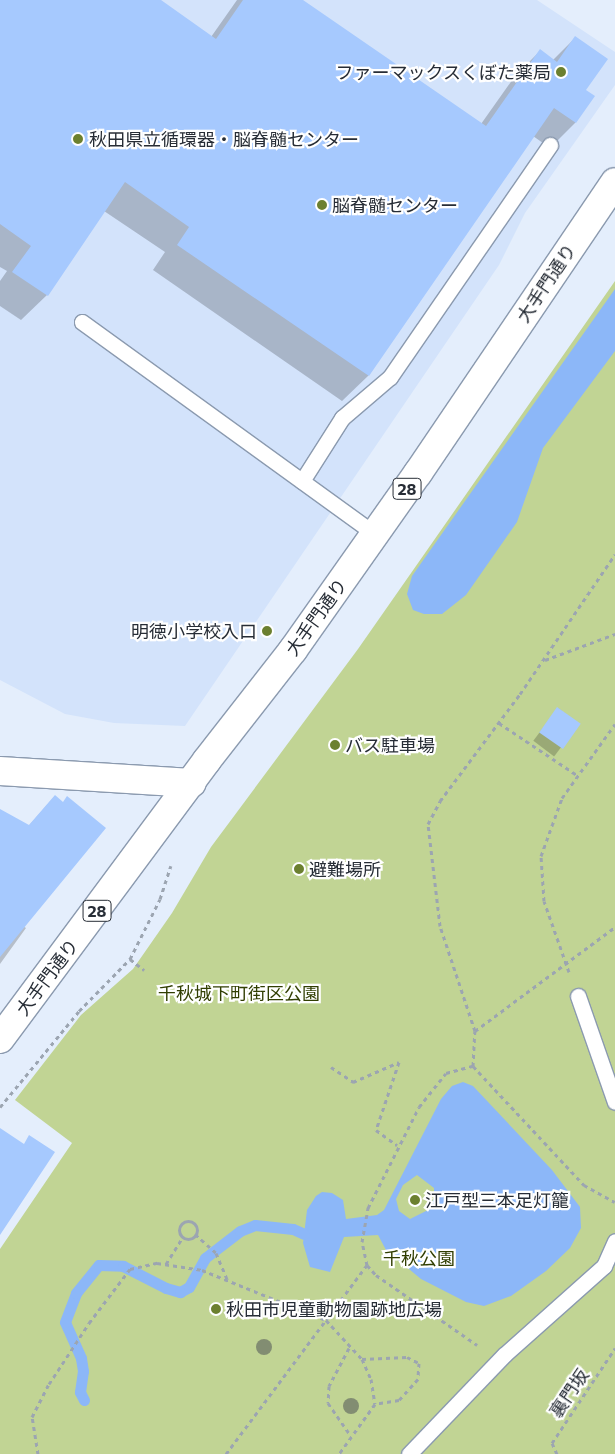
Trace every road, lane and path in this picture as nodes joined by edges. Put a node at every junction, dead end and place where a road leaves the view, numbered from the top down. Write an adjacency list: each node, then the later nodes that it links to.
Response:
1 (550, 145): 4 (lane)
2 (615, 182): 5 (main road, 大手門通り / 28)
3 (82, 322): 4 (lane)
4 (302, 481): 5 (lane)
5 (375, 534): 13 (main road, 大手門通り / 28)
6 (615, 554): 8 (path)
7 (615, 634): 8 (path)
8 (544, 660): 9 (path)
9 (499, 723): 12 (path); 19 (path)
10 (615, 724): 12 (path)
11 (0, 771): 13 (main road)
12 (577, 775): 16 (path)
13 (192, 782): 20 (main road, 大手門通り / 28)
14 (615, 927): 16 (path)
15 (130, 959): 17 (path)
16 (566, 963): 19 (path)
17 (144, 970)
18 (578, 996): 23 (lane)
19 (475, 1031): 21 (path)
20 (0, 1038)
21 (473, 1066): 24 (path); 25 (path)
22 (331, 1067): 24 (path)
23 (615, 1102)
24 (397, 1145): 30 (path)
25 (615, 1202)
26 (195, 1234): 27 (path); 27 (path); 31 (path)
27 (182, 1238): 29 (path)
28 (615, 1241): 35 (lane)
29 (166, 1264): 31 (path); 39 (path)
30 (367, 1265): 32 (path); 35 (path)
31 (228, 1280): 32 (path)
32 (326, 1320): 33 (path); 40 (path)
33 (350, 1348): 36 (path); 38 (path)
34 (615, 1348): 43 (path, 裏門坂)
35 (504, 1356): 42 (lane)
36 (362, 1359): 37 (path); 37 (path)
37 (375, 1404): 38 (path)
38 (351, 1436): 41 (path)
39 (38, 1454)
40 (226, 1454)
41 (339, 1454)
42 (409, 1454)
43 (557, 1454)

